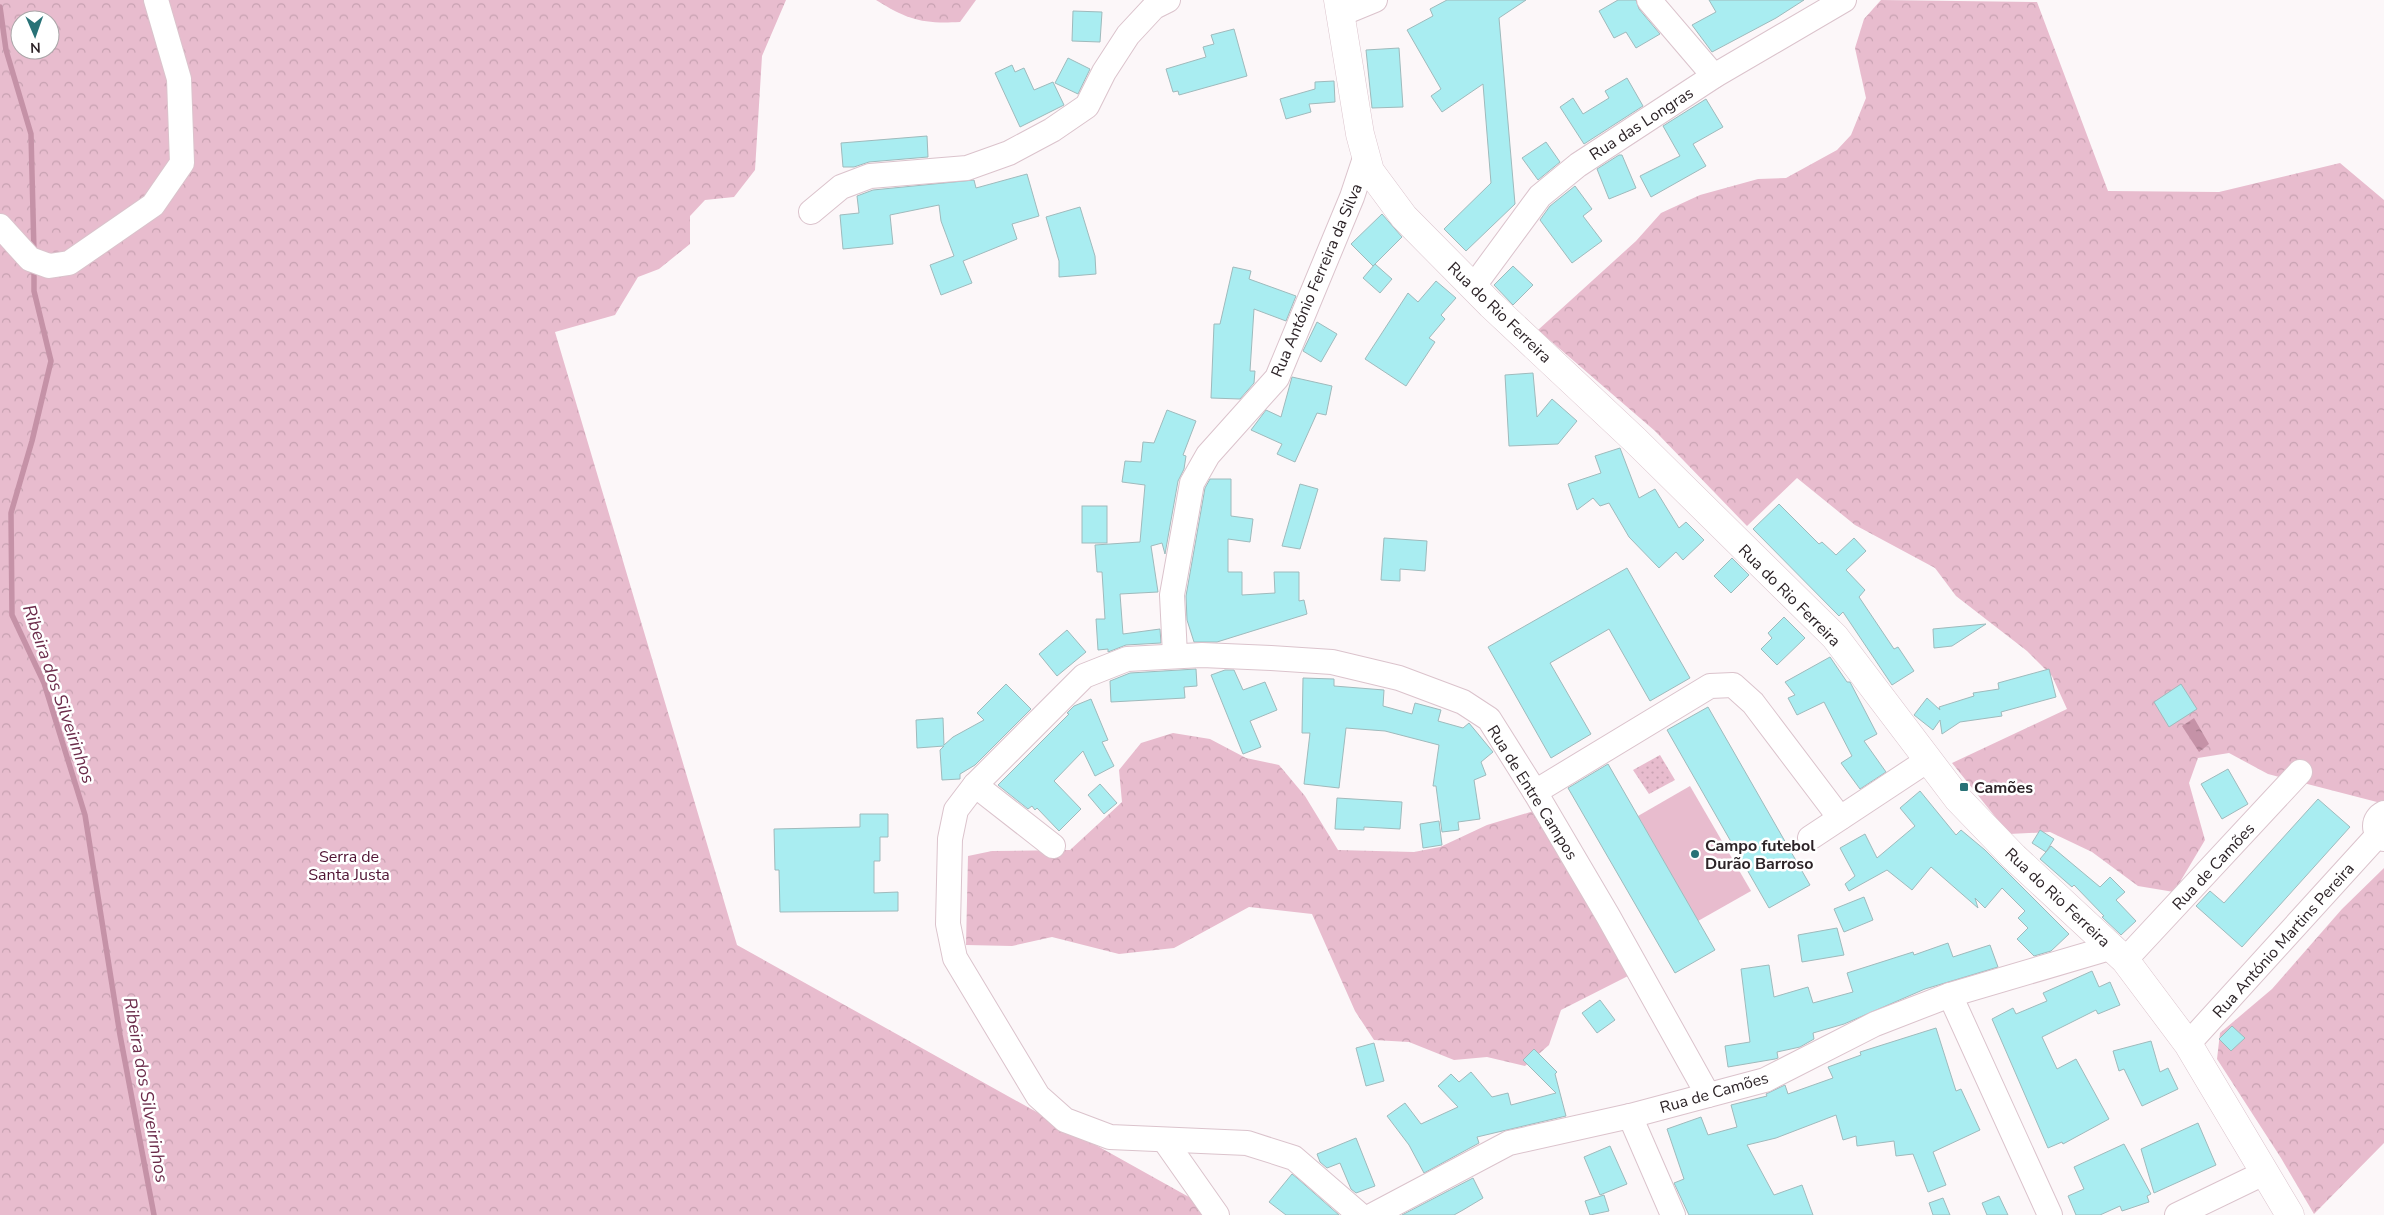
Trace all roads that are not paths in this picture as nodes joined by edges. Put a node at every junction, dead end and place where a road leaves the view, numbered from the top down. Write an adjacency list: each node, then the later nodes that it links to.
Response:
1 (156, 0): 10 (street)
2 (1168, 0): 9 (street)
3 (1375, 0): 6 (street)
4 (1648, 0): 7 (street)
5 (1844, 0): 7 (street, Rua das Longras)
6 (1340, 7): 8 (street, Rua do Rio Ferreira)
7 (1714, 76): 11 (street, Rua das Longras)
8 (1366, 155): 11 (street, Rua do Rio Ferreira); 12 (street, Rua António Ferreira da Silva)
9 (811, 212)
10 (0, 226)
11 (1473, 287): 13 (street, Rua do Rio Ferreira)
12 (1175, 655): 15 (street); 16 (street, Rua de Entre Campos)
13 (1928, 760): 18 (street); 22 (street, Rua do Rio Ferreira)
14 (2300, 772): 22 (street, Rua de Camões)
15 (975, 785): 21 (street); 27 (street)
16 (1535, 792): 18 (street); 25 (street, Rua de Entre Campos)
17 (2384, 813): 19 (street, Rua António Martins Pereira)
18 (1840, 818): 20 (street)
19 (2381, 837): 24 (street, Rua António Martins Pereira)
20 (1810, 838)
21 (1053, 846)
22 (2119, 953): 23 (street, Rua de Camões); 24 (street, Rua do Rio Ferreira)
23 (1950, 995): 25 (street, Rua de Camões); 33 (street)
24 (2188, 1044): 28 (street, Rua do Rio Ferreira)
25 (1708, 1095): 26 (street, Rua de Camões)
26 (1630, 1116): 31 (street, Rua de Camões); 32 (street)
27 (1164, 1141): 29 (street); 30 (street)
28 (2264, 1173): 34 (street); 35 (street, Rua do Rio Ferreira)
29 (1217, 1215)
30 (1360, 1215)
31 (1374, 1215)
32 (1673, 1215)
33 (2050, 1215)
34 (2177, 1215)
35 (2290, 1215)

